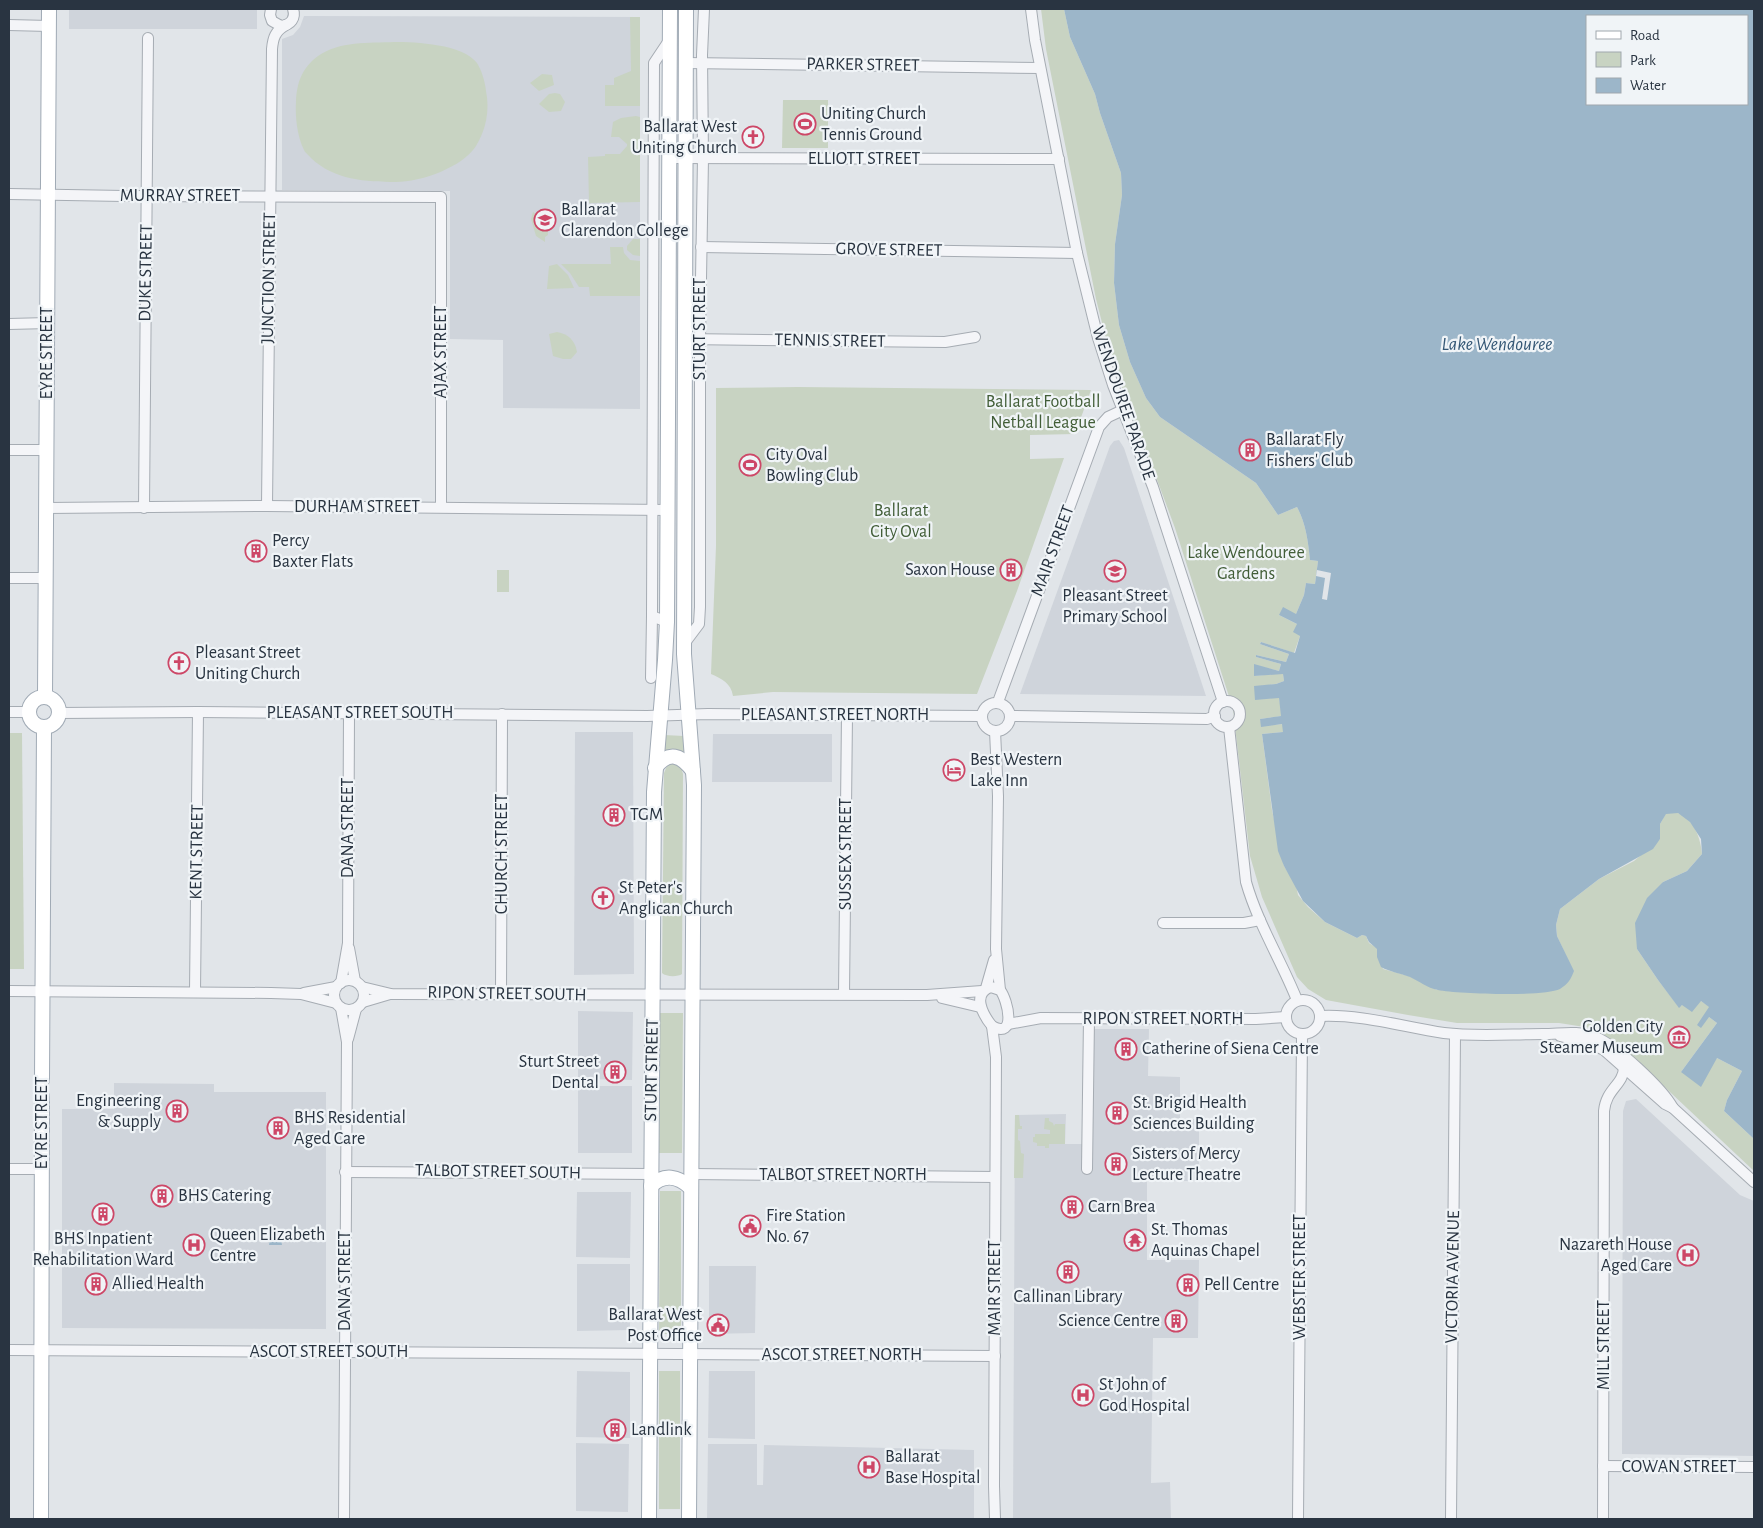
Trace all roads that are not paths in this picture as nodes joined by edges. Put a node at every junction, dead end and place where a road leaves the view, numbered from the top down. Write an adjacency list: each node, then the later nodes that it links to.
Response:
1 (49, 9): 11 (main road, EYRE STREET)
2 (293, 9): 9 (street)
3 (302, 9): 9 (street, JUNCTION STREET)
4 (670, 9): 13 (main road, STURT STREET)
5 (686, 9): 15 (main road, STURT STREET)
6 (704, 9): 16 (street, STURT STREET)
7 (1031, 9): 17 (street, WENDOUREE PARADE)
8 (271, 13): 9 (street); 14 (street, JUNCTION STREET)
9 (289, 23): 14 (street, JUNCTION STREET)
10 (9, 25): 11 (street)
11 (49, 26): 23 (main road, EYRE STREET)
12 (148, 38): 24 (street, DUKE STREET)
13 (670, 39): 18 (main road, STURT STREET); 41 (street)
14 (272, 50): 25 (street, JUNCTION STREET)
15 (686, 63): 16 (street, PARKER STREET); 19 (main road, STURT STREET)
16 (702, 63): 17 (street, PARKER STREET); 20 (street, STURT STREET)
17 (1040, 68): 21 (street, WENDOUREE PARADE)
18 (670, 158): 19 (street, ELLIOTT STREET); 42 (main road, STURT STREET)
19 (686, 158): 20 (street, ELLIOTT STREET); 32 (main road, STURT STREET)
20 (703, 158): 21 (street, ELLIOTT STREET); 27 (street, STURT STREET)
21 (1059, 159): 28 (street, WENDOUREE PARADE)
22 (9, 194): 23 (street, MURRAY STREET)
23 (48, 195): 24 (street, MURRAY STREET); 29 (main road, EYRE STREET)
24 (147, 196): 25 (street, MURRAY STREET); 40 (street, DUKE STREET)
25 (271, 196): 26 (street, MURRAY STREET); 37 (street, JUNCTION STREET)
26 (441, 197): 38 (street, AJAX STREET)
27 (701, 247): 28 (street, GROVE STREET); 33 (street, STURT STREET)
28 (1077, 253): 34 (street, WENDOUREE PARADE)
29 (48, 323): 30 (street); 36 (main road, EYRE STREET)
30 (9, 324)
31 (975, 338): 33 (street, TENNIS STREET)
32 (684, 339): 33 (street, TENNIS STREET); 47 (main road, STURT STREET)
33 (700, 339): 47 (street, STURT STREET)
34 (1123, 410): 50 (street, MAIR STREET); 51 (street, WENDOUREE PARADE)
35 (9, 450): 36 (street)
36 (47, 450): 39 (main road, EYRE STREET)
37 (267, 506): 38 (street, DURHAM STREET); 40 (street, DURHAM STREET)
38 (441, 507): 41 (street, DURHAM STREET)
39 (47, 508): 40 (street, DURHAM STREET); 44 (main road, EYRE STREET)
40 (144, 508)
41 (652, 510): 42 (street, DURHAM STREET); 45 (street)
42 (668, 510): 46 (main road, STURT STREET)
43 (9, 578): 44 (street)
44 (46, 578): 49 (main road, EYRE STREET)
45 (652, 616): 46 (street); 48 (street)
46 (667, 622): 59 (main road, STURT STREET)
47 (684, 644): 58 (main road, STURT STREET)
48 (652, 678)
49 (45, 697): 53 (main road); 55 (main road)
50 (998, 702): 61 (street); 62 (street)
51 (1223, 702): 63 (street); 65 (street)
52 (9, 712): 53 (street)
53 (29, 712): 64 (main road)
54 (198, 712): 55 (street, PLEASANT STREET SOUTH); 56 (street, PLEASANT STREET SOUTH); 79 (street, KENT STREET)
55 (59, 713): 64 (main road)
56 (349, 713): 57 (street, PLEASANT STREET SOUTH); 71 (street, DANA STREET)
57 (502, 714): 59 (street, PLEASANT STREET SOUTH); 82 (street, CHURCH STREET)
58 (689, 714): 59 (street, PLEASANT STREET NORTH); 60 (street, PLEASANT STREET NORTH); 68 (main road, STURT STREET)
59 (661, 715): 67 (main road, STURT STREET)
60 (847, 715): 61 (street, PLEASANT STREET NORTH); 85 (street, SUSSEX STREET)
61 (981, 716): 66 (street)
62 (1010, 716): 63 (street); 66 (street)
63 (1215, 716): 65 (street)
64 (44, 727): 78 (main road, EYRE STREET)
65 (1229, 727): 69 (street)
66 (995, 731): 72 (street)
67 (655, 768): 68 (main road); 83 (main road, STURT STREET)
68 (693, 771): 84 (main road, STURT STREET)
69 (1260, 920): 70 (street); 87 (street)
70 (1163, 923)
71 (348, 943): 73 (street, DANA STREET); 74 (street, DANA STREET)
72 (996, 949): 75 (street); 76 (street)
73 (359, 984): 74 (street); 81 (street, RIPON STREET SOUTH); 89 (street)
74 (338, 985): 80 (street); 88 (street)
75 (984, 990): 76 (street); 86 (street); 90 (street)
76 (1000, 990): 91 (street)
77 (9, 991): 78 (street)
78 (43, 992): 79 (street); 104 (main road, EYRE STREET)
79 (196, 992): 80 (street)
80 (300, 994): 88 (street)
81 (391, 994): 82 (street, RIPON STREET SOUTH); 89 (street)
82 (501, 994): 83 (street, RIPON STREET SOUTH)
83 (653, 994): 84 (street, RIPON STREET SOUTH); 112 (main road, STURT STREET)
84 (692, 994): 85 (street); 113 (main road, STURT STREET)
85 (844, 994): 86 (street)
86 (927, 995): 90 (street)
87 (1297, 1000): 92 (street); 93 (street)
88 (339, 1005): 89 (street); 100 (street, DANA STREET)
89 (359, 1006): 100 (street, DANA STREET)
90 (980, 1006): 97 (street)
91 (1008, 1011): 94 (street, RIPON STREET NORTH); 96 (street)
92 (1320, 1016): 98 (street); 99 (street)
93 (1286, 1017): 95 (street, RIPON STREET NORTH); 98 (street)
94 (1041, 1018): 95 (street, RIPON STREET NORTH); 96 (street, RIPON STREET NORTH)
95 (1089, 1018): 109 (street)
96 (1007, 1025): 97 (street); 101 (street, MAIR STREET)
97 (992, 1026): 101 (street, MAIR STREET)
98 (1302, 1034): 129 (street, WEBSTER STREET)
99 (1455, 1034): 102 (street); 130 (street, VICTORIA AVENUE)
100 (348, 1042): 111 (street, DANA STREET)
101 (996, 1057): 114 (street, MAIR STREET)
102 (1629, 1066): 103 (street); 106 (street); 107 (street, MILL STREET)
103 (1633, 1076): 106 (street); 107 (street)
104 (42, 1080): 105 (street, EYRE STREET)
105 (42, 1097): 110 (main road, EYRE STREET)
106 (1673, 1108): 115 (street)
107 (1604, 1111): 122 (street, MILL STREET)
108 (9, 1169): 110 (street)
109 (1087, 1169)
110 (42, 1170): 117 (main road, EYRE STREET)
111 (346, 1172): 112 (street, TALBOT STREET SOUTH); 118 (street, DANA STREET)
112 (651, 1174): 113 (main road); 113 (main road); 119 (main road, STURT STREET)
113 (691, 1175): 114 (street, TALBOT STREET NORTH); 120 (main road, STURT STREET)
114 (996, 1176): 121 (street, MAIR STREET)
115 (1754, 1182)
116 (9, 1350): 117 (street, ASCOT STREET SOUTH)
117 (41, 1350): 118 (street, ASCOT STREET SOUTH); 124 (main road, EYRE STREET)
118 (344, 1352): 119 (street, ASCOT STREET SOUTH); 125 (street, DANA STREET)
119 (650, 1354): 120 (street, ASCOT STREET SOUTH); 126 (main road, STURT STREET)
120 (690, 1354): 121 (street, ASCOT STREET NORTH); 127 (main road, STURT STREET)
121 (995, 1356): 128 (street, MAIR STREET)
122 (1603, 1466): 123 (street, COWAN STREET); 131 (street, MILL STREET)
123 (1754, 1467)
124 (41, 1519)
125 (344, 1519)
126 (649, 1519)
127 (689, 1519)
128 (995, 1519)
129 (1298, 1519)
130 (1451, 1519)
131 (1603, 1519)

